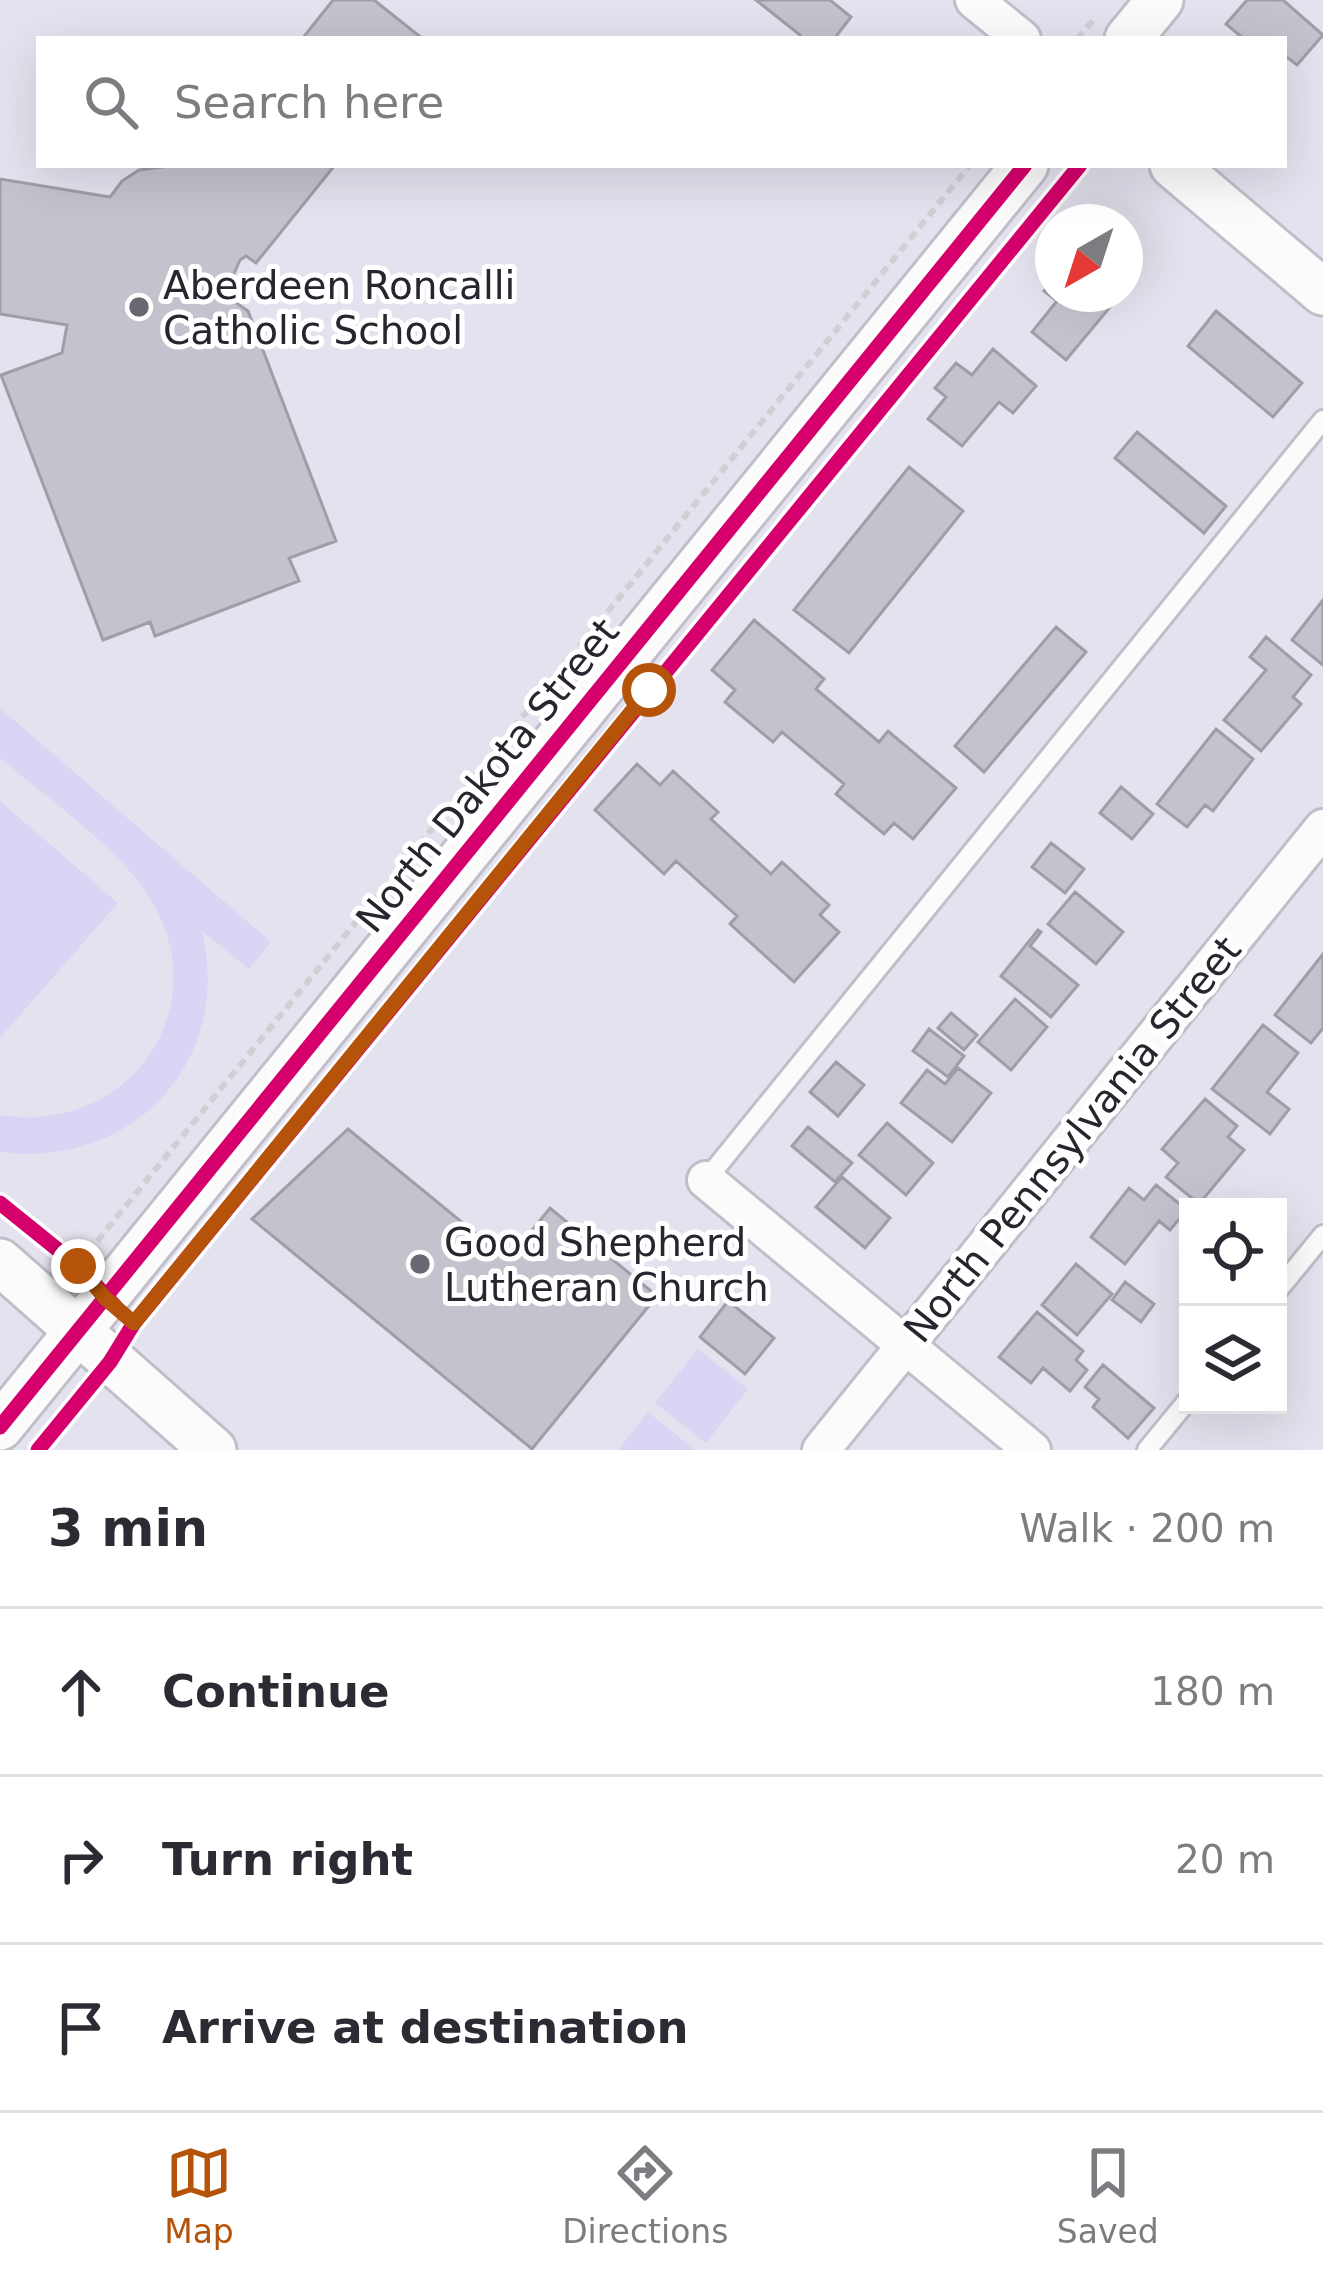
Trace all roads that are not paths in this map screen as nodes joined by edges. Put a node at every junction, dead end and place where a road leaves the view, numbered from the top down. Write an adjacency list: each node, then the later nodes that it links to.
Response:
1 (974, 0): 3 (street)
2 (1160, 0): 4 (street)
3 (1018, 36)
4 (1130, 36)
5 (1022, 168): 14 (street, North Dakota Street)
6 (1177, 168): 7 (street)
7 (1323, 292)
8 (1323, 420): 10 (lane)
9 (1323, 828): 15 (street, North Pennsylvania Street)
10 (706, 1180): 15 (street)
11 (1323, 1234): 13 (lane)
12 (0, 1262): 14 (street)
13 (1287, 1279)
14 (77, 1299): 17 (street, North Dakota Street); 18 (street)
15 (905, 1346): 19 (street, North Pennsylvania Street); 20 (street)
16 (1179, 1411): 21 (lane)
17 (0, 1426)
18 (214, 1450)
19 (821, 1450)
20 (1032, 1450)
21 (1147, 1450)

